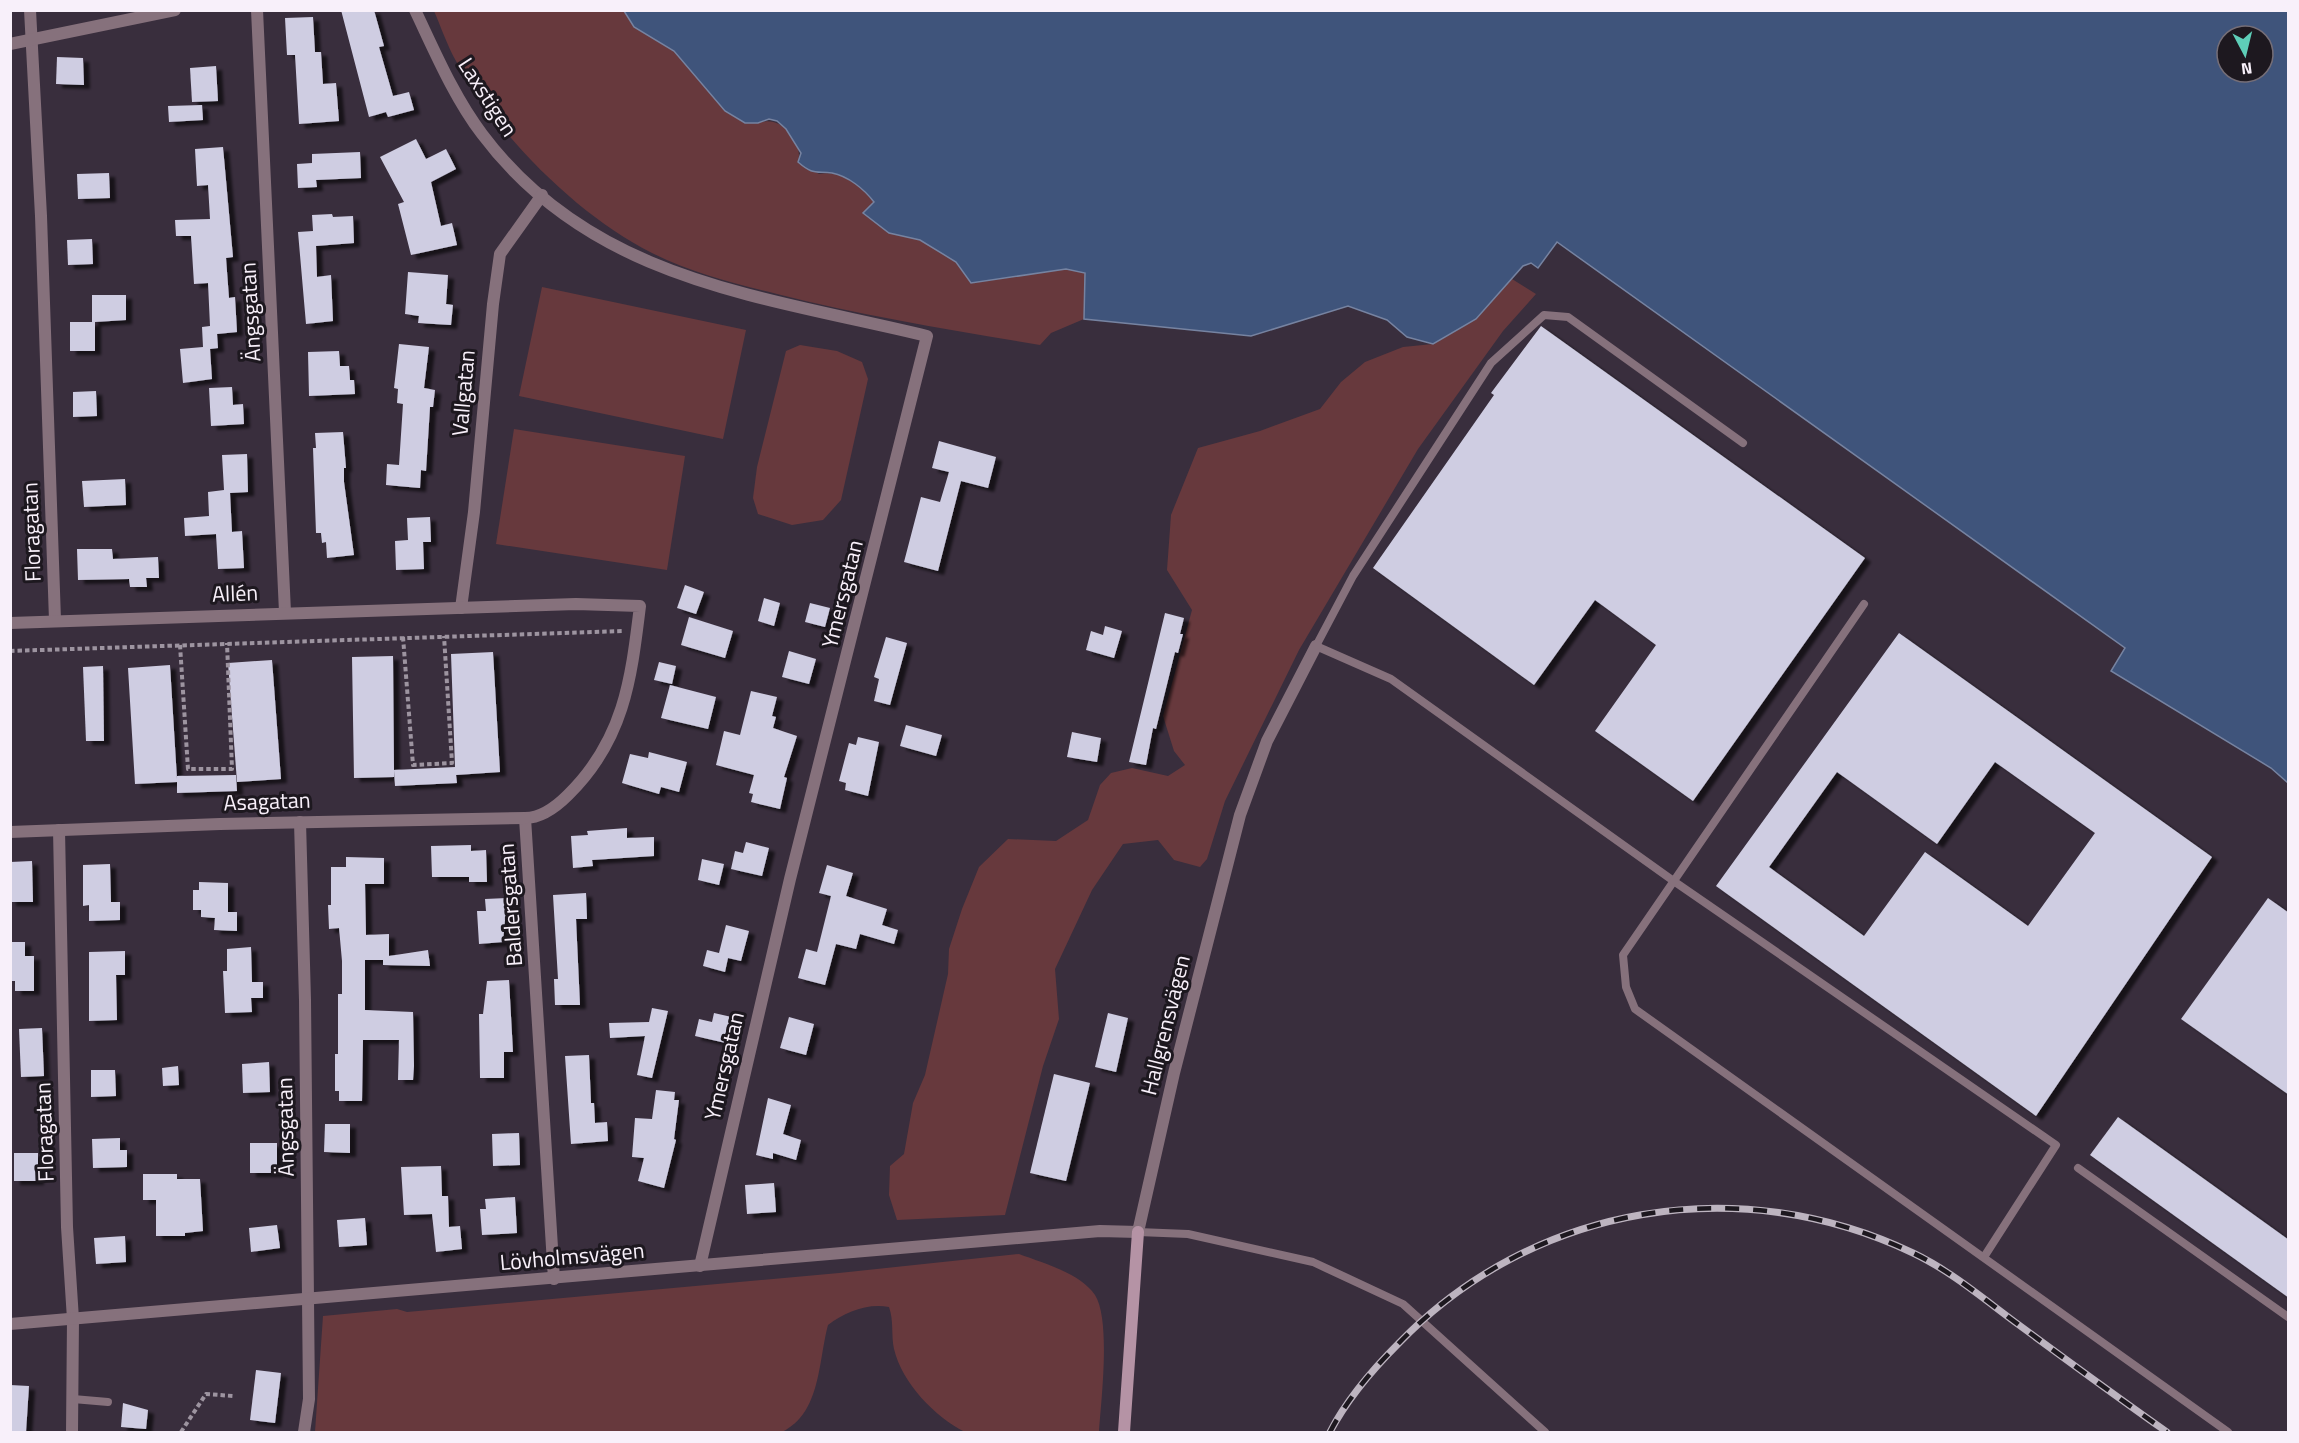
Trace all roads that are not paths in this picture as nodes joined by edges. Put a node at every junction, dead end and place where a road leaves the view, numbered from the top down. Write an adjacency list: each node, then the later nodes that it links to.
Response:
1 (30, 10): 5 (street, Floragatan)
2 (175, 10): 5 (street)
3 (257, 10): 11 (street, Ängsgatan)
4 (415, 10): 7 (street, Laxstigen)
5 (31, 41): 6 (street); 12 (street, Floragatan)
6 (10, 44)
7 (542, 195): 10 (street, Vallgatan); 23 (street, Ymersgatan)
8 (1743, 443): 14 (lane)
9 (1864, 604): 19 (lane)
10 (461, 608): 11 (street, Allén); 15 (street, Baldersgatan)
11 (285, 612): 12 (street, Allén)
12 (55, 620): 13 (street, Allén)
13 (10, 623)
14 (1316, 646): 19 (lane); 21 (street, Hallgrensvägen)
15 (525, 818): 16 (street, Asagatan); 24 (street, Baldersgatan)
16 (300, 822): 17 (street, Asagatan); 25 (street, Ängsgatan)
17 (59, 830): 18 (street, Asagatan); 27 (street, Floragatan)
18 (10, 832)
19 (1675, 882): 22 (lane); 22 (lane)
20 (2078, 1168): 26 (lane)
21 (1138, 1232): 23 (street, Lövholmsvägen); 33 (street, Hallgrensvägen); 34 (lane)
22 (1984, 1257): 35 (lane)
23 (700, 1266): 24 (street, Lövholmsvägen)
24 (554, 1279): 25 (street, Lövholmsvägen)
25 (308, 1299): 27 (street, Lövholmsvägen); 32 (street, Ängsgatan)
26 (2289, 1317)
27 (73, 1319): 28 (street, Lövholmsvägen); 29 (street, Floragatan)
28 (10, 1324)
29 (73, 1399): 30 (lane); 31 (street, Floragatan)
30 (108, 1402)
31 (72, 1432)
32 (304, 1432)
33 (1124, 1432)
34 (1545, 1432)
35 (2228, 1432)

